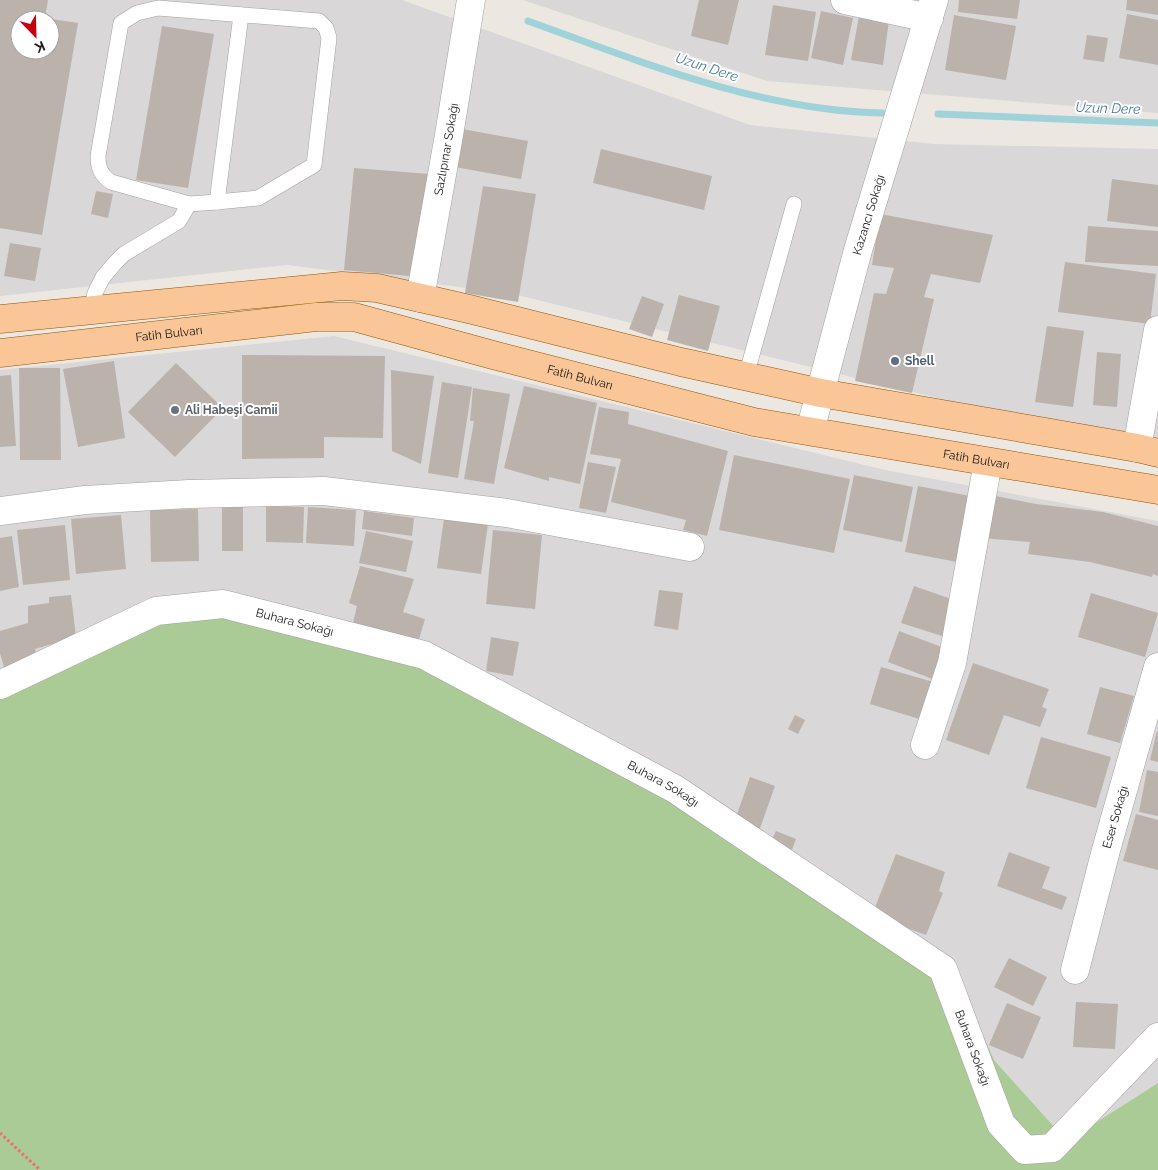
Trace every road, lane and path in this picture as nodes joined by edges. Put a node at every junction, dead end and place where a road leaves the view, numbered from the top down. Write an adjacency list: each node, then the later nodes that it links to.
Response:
1 (471, 0): 8 (street, Sazlıpınar Sokağı)
2 (845, 0): 3 (street)
3 (931, 9): 14 (street, Kazancı Sokağı)
4 (241, 15): 5 (lane); 5 (lane); 6 (lane)
5 (217, 202): 6 (lane)
6 (190, 204): 9 (lane)
7 (794, 204): 13 (lane)
8 (420, 298): 9 (main road); 13 (main road)
9 (90, 310): 10 (main road)
10 (0, 319)
11 (1158, 330): 16 (street)
12 (0, 353): 15 (main road, Fatih Bulvarı)
13 (746, 376): 14 (main road)
14 (820, 393): 15 (street, Kazancı Sokağı); 16 (main road)
15 (810, 431): 17 (main road, Fatih Bulvarı)
16 (1148, 450)
17 (988, 462): 18 (main road, Fatih Bulvarı); 23 (street)
18 (1158, 490)
19 (0, 511): 20 (street)
20 (690, 548)
21 (1158, 667): 24 (street, Eser Sokağı)
22 (0, 685): 25 (street, Buhara Sokağı)
23 (925, 745)
24 (1075, 970)
25 (1158, 1037)
26 (0, 1133): 27 (path)
27 (40, 1170)

